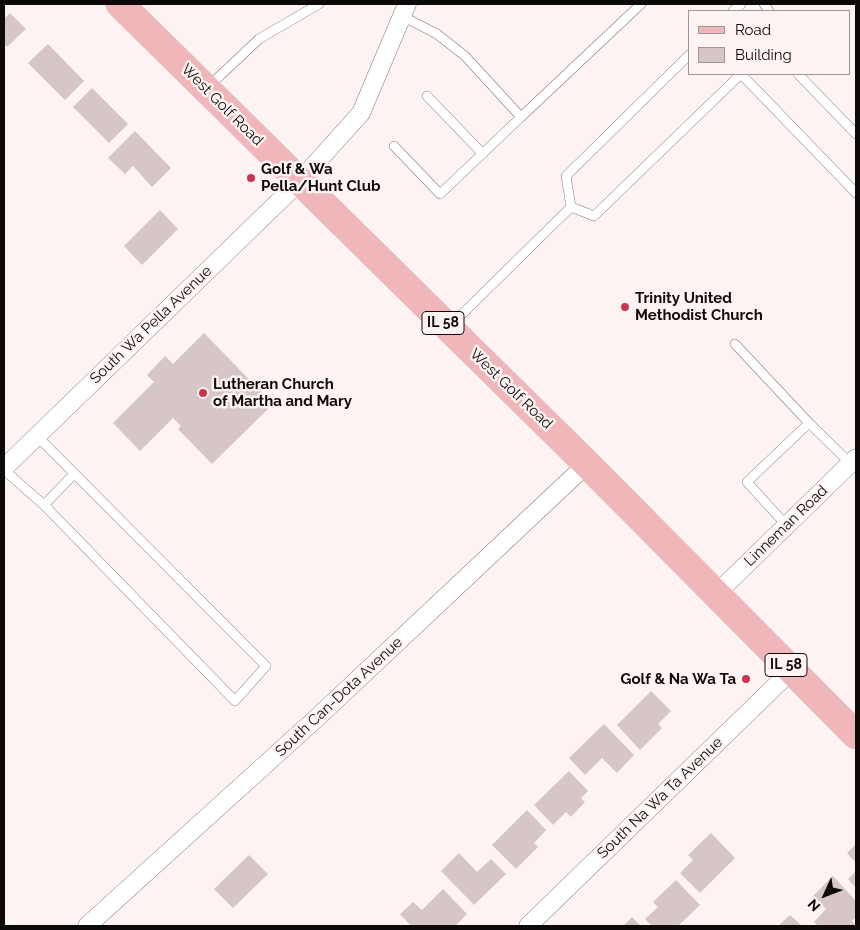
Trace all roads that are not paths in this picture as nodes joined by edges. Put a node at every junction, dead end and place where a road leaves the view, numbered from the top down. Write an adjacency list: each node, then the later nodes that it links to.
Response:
1 (319, 4): 9 (lane)
2 (641, 4): 11 (lane)
3 (127, 6): 9 (main road, West Golf Road / IL 58)
4 (404, 10): 11 (lane); 15 (street, South Wa Pella Avenue)
5 (688, 56): 17 (lane)
6 (740, 75): 17 (lane)
7 (742, 75): 16 (lane)
8 (799, 75): 12 (lane)
9 (206, 89): 15 (main road, West Golf Road / IL 58)
10 (427, 96): 14 (lane)
11 (522, 117): 14 (lane)
12 (856, 134)
13 (394, 146): 14 (lane)
14 (483, 154)
15 (299, 182): 18 (main road, West Golf Road / IL 58); 21 (street, South Wa Pella Avenue)
16 (856, 193)
17 (572, 207): 18 (lane)
18 (448, 328): 23 (main road, West Golf Road / IL 58)
19 (735, 344): 20 (lane)
20 (809, 424): 22 (lane); 27 (lane)
21 (37, 436): 24 (street, South Wa Pella Avenue); 25 (lane)
22 (853, 461): 27 (street, Linneman Road)
23 (587, 464): 28 (main road, West Golf Road / IL 58); 31 (street, South Can-Dota Avenue)
24 (4, 469): 26 (lane)
25 (74, 474): 26 (lane); 26 (lane)
26 (44, 505)
27 (787, 526): 28 (street, Linneman Road)
28 (716, 594): 29 (main road, West Golf Road / IL 58)
29 (792, 670): 30 (main road, West Golf Road / IL 58); 32 (street, South Na Wa Ta Avenue)
30 (856, 736)
31 (86, 926)
32 (528, 926)

